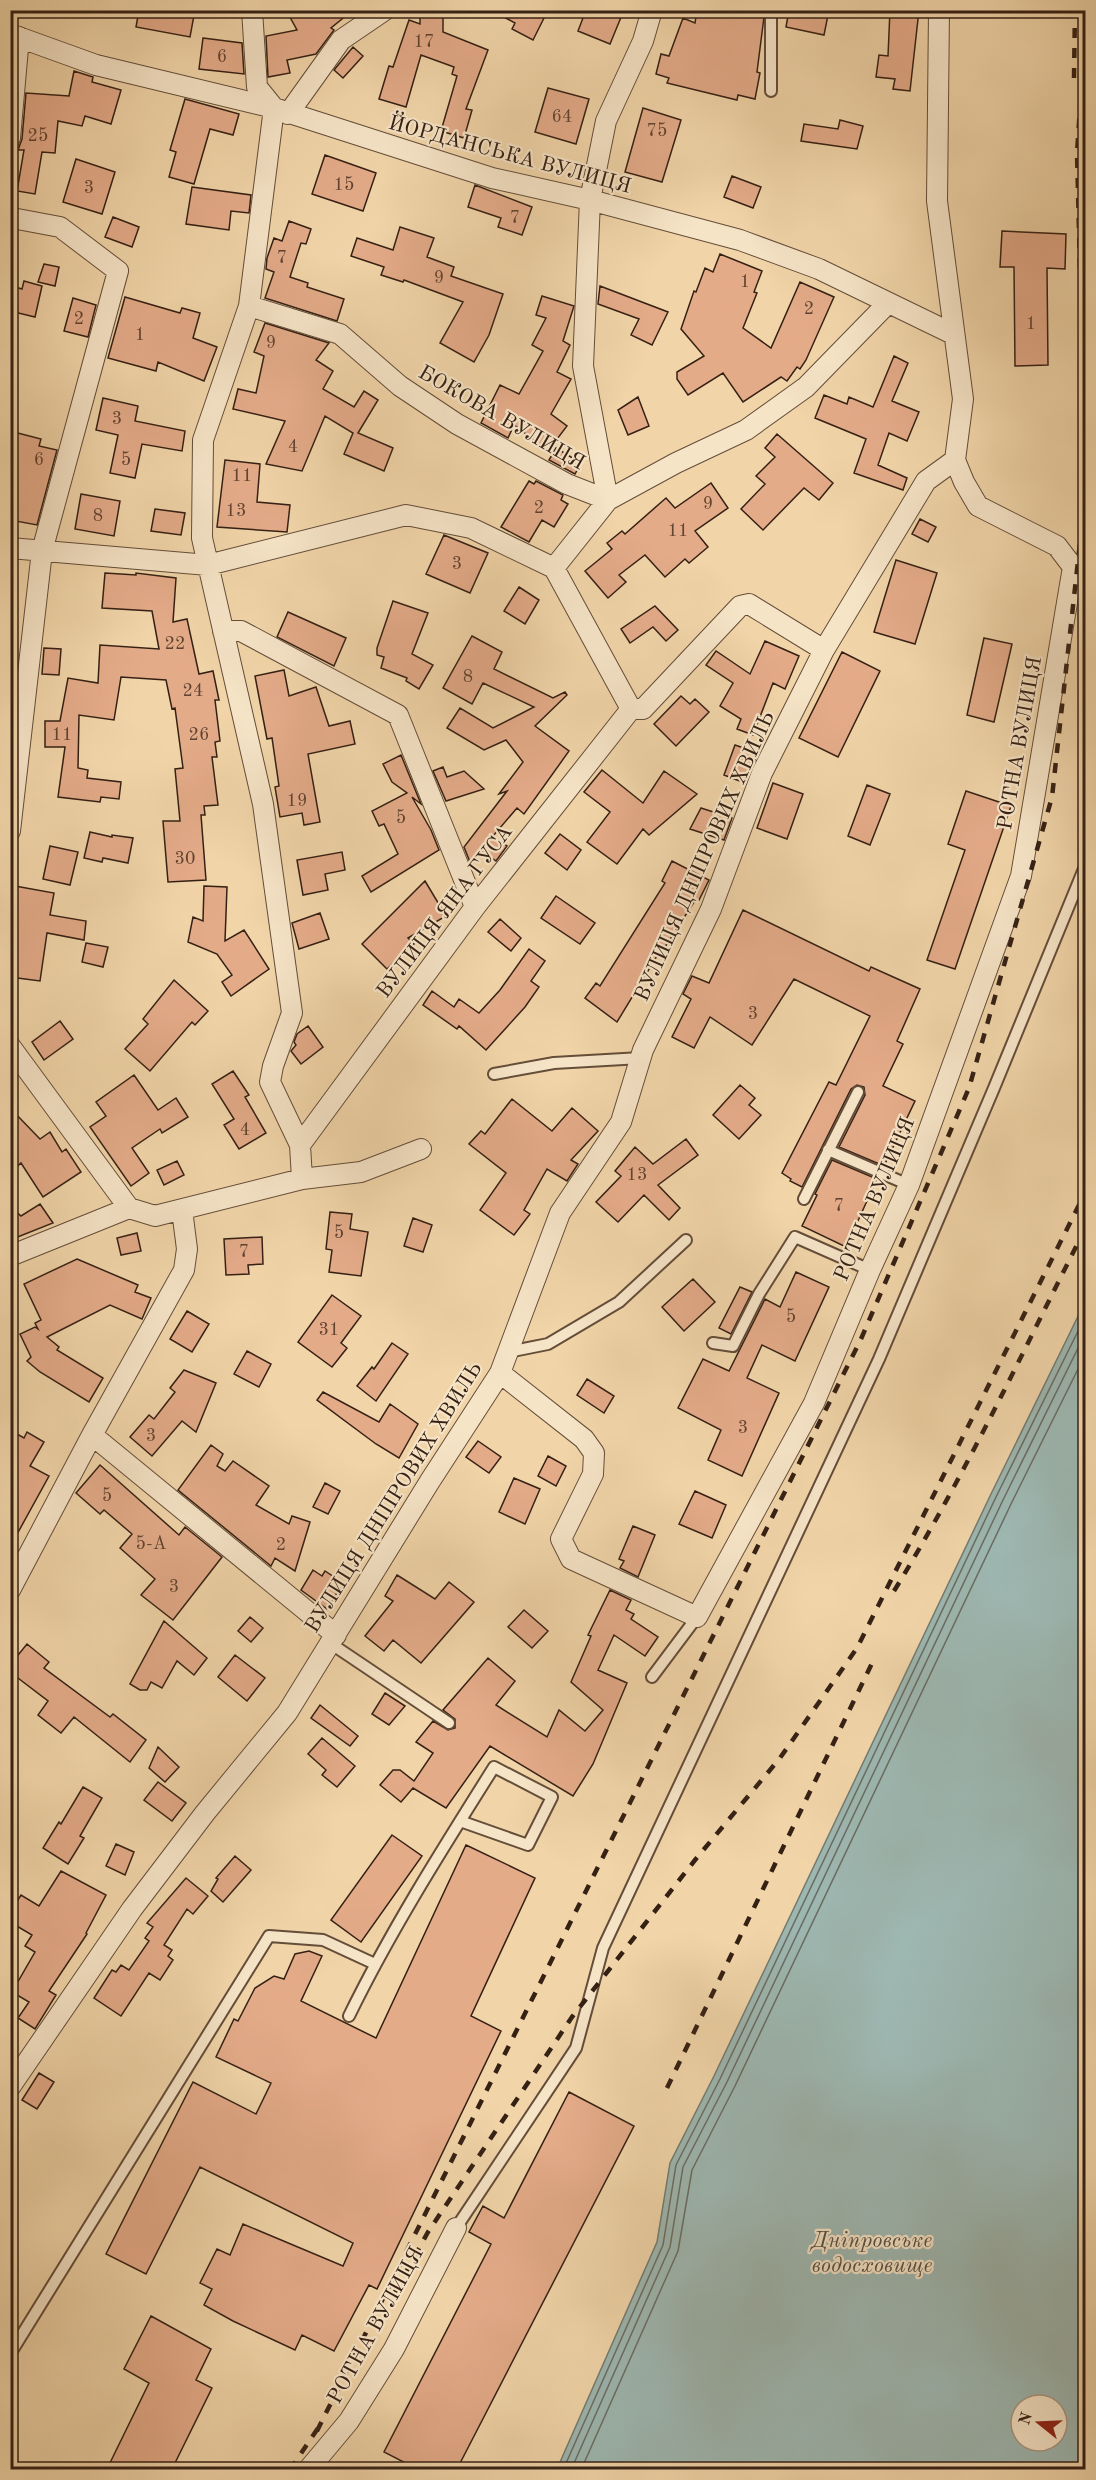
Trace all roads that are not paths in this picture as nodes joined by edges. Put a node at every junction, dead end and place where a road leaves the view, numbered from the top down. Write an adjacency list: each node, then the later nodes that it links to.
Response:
1 (252, 10): 8 (street)
2 (385, 10): 8 (street)
3 (652, 10): 10 (street)
4 (771, 10): 7 (lane)
5 (939, 10): 14 (street)
6 (15, 36): 8 (street, ЙОРДАНСЬКА ВУЛИЦЯ); 9 (street)
7 (771, 91)
8 (281, 111): 10 (street, ЙОРДАНСЬКА ВУЛИЦЯ); 13 (street)
9 (10, 138)
10 (590, 200): 12 (street, ЙОРДАНСЬКА ВУЛИЦЯ); 16 (street)
11 (11, 219): 18 (street)
12 (888, 303): 14 (street, ЙОРДАНСЬКА ВУЛИЦЯ); 16 (street)
13 (249, 306): 16 (street, БОКОВА ВУЛИЦЯ); 19 (street)
14 (953, 334): 15 (street)
15 (955, 460): 22 (street, ВУЛИЦЯ ДНІПРОВИХ ХВИЛЬ); 35 (street, РОТНА ВУЛИЦЯ)
16 (608, 500): 20 (street)
17 (10, 548): 18 (street)
18 (42, 551): 19 (street); 24 (street)
19 (208, 565): 20 (street); 21 (street)
20 (554, 568): 23 (street)
21 (223, 630): 26 (street); 31 (street)
22 (824, 650): 23 (street, ВУЛИЦЯ ЯНА ГУСА); 28 (street, ВУЛИЦЯ ДНІПРОВИХ ХВИЛЬ)
23 (631, 709): 26 (street, ВУЛИЦЯ ЯНА ГУСА)
24 (10, 831)
25 (1086, 864): 55 (lane)
26 (475, 907): 31 (street, ВУЛИЦЯ ЯНА ГУСА)
27 (10, 1046): 37 (street)
28 (641, 1058): 29 (lane); 43 (street, ВУЛИЦЯ ДНІПРОВИХ ХВИЛЬ)
29 (494, 1074)
30 (858, 1092): 33 (lane)
31 (300, 1145): 34 (street)
32 (421, 1149): 34 (street)
33 (828, 1150): 35 (lane); 36 (lane)
34 (302, 1179): 38 (street)
35 (909, 1185): 41 (street, РОТНА ВУЛИЦЯ)
36 (804, 1198)
37 (129, 1208): 38 (street); 40 (street)
38 (182, 1210): 45 (street)
39 (686, 1240): 43 (lane)
40 (10, 1256)
41 (870, 1269): 42 (lane); 47 (street, РОТНА ВУЛИЦЯ)
42 (713, 1343)
43 (508, 1352): 44 (street, ВУЛИЦЯ ДНІПРОВИХ ХВИЛЬ)
44 (500, 1373): 47 (street); 48 (street, ВУЛИЦЯ ДНІПРОВИХ ХВИЛЬ)
45 (92, 1435): 46 (street); 48 (street)
46 (10, 1590)
47 (697, 1617): 49 (lane)
48 (333, 1639): 50 (lane); 54 (street, ВУЛИЦЯ ДНІПРОВИХ ХВИЛЬ)
49 (652, 1677)
50 (449, 1724)
51 (460, 1821): 51 (lane); 52 (lane)
52 (375, 1964): 53 (lane); 56 (lane)
53 (349, 2016)
54 (10, 2087)
55 (456, 2228): 57 (street, РОТНА ВУЛИЦЯ)
56 (10, 2354)
57 (308, 2469)

